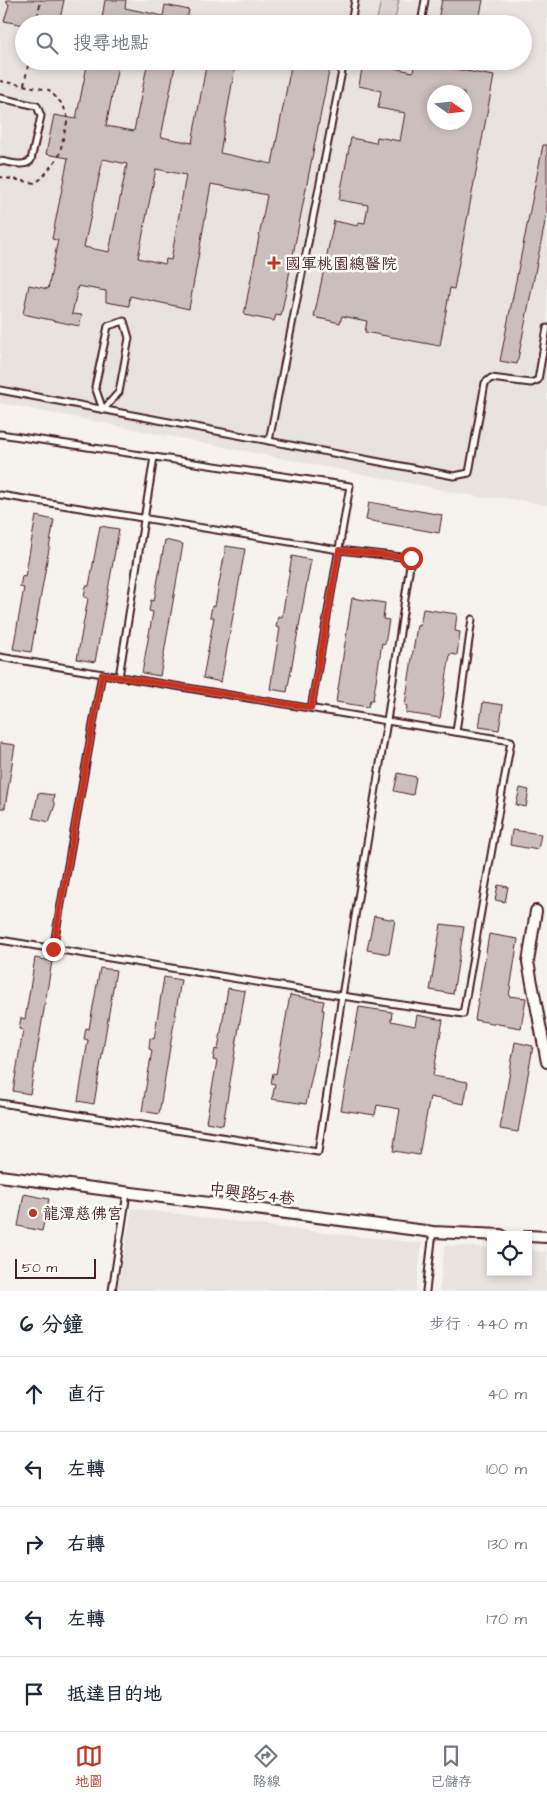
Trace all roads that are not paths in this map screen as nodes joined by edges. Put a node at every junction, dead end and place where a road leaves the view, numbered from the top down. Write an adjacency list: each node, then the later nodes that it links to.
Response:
1 (355, 0): 3 (lane)
2 (425, 0): 4 (lane)
3 (352, 15)
4 (422, 15)
5 (342, 70): 12 (lane)
6 (0, 98): 7 (lane)
7 (0, 161)
8 (547, 328): 12 (lane)
9 (0, 390): 10 (lane)
10 (103, 410): 10 (lane); 12 (lane)
11 (0, 434): 13 (lane)
12 (269, 441)
13 (154, 457): 15 (lane); 16 (lane)
14 (0, 495): 15 (lane)
15 (144, 518): 16 (lane); 20 (lane)
16 (339, 550): 21 (lane); 22 (lane)
17 (472, 619): 23 (lane)
18 (0, 658): 19 (lane)
19 (102, 674): 20 (lane); 26 (lane)
20 (119, 677): 21 (lane)
21 (311, 708): 22 (lane)
22 (387, 721): 23 (lane); 27 (lane)
23 (456, 732): 27 (lane)
24 (536, 911): 28 (street)
25 (0, 940): 26 (lane)
26 (53, 949): 27 (lane)
27 (342, 996): 29 (lane)
28 (547, 1062)
29 (0, 1103)
30 (0, 1176): 31 (street, 中興路54巷)
31 (127, 1192): 32 (street, 中興路54巷); 36 (lane)
32 (433, 1232): 33 (street, 中興路54巷); 37 (lane)
33 (487, 1234)
34 (532, 1236): 35 (street)
35 (547, 1236)
36 (112, 1291)
37 (426, 1291)

